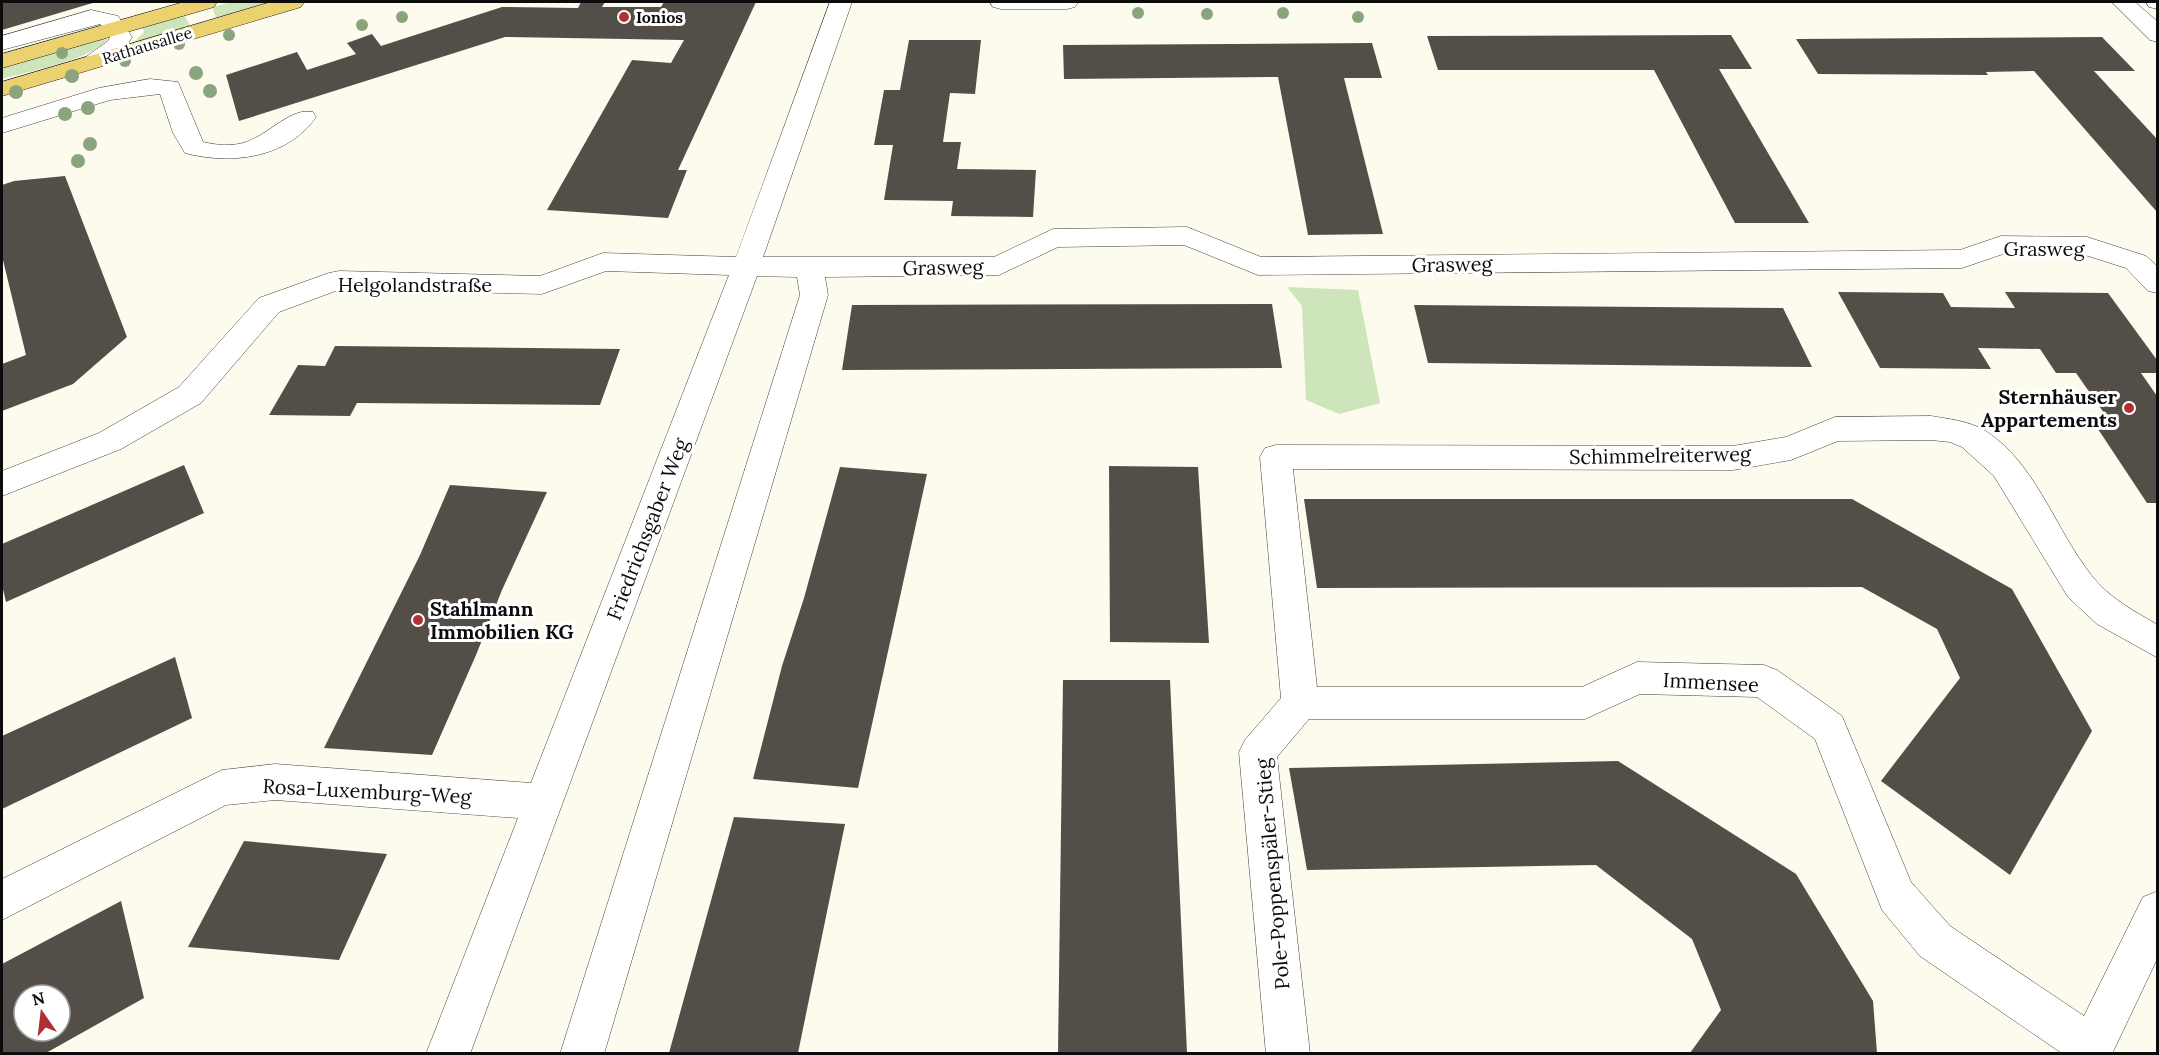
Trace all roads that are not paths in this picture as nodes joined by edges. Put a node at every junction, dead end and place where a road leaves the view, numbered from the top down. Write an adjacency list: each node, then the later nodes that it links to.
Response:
1 (206, 2): 7 (main road, Rathausallee)
2 (293, 2): 11 (main road, Rathausallee)
3 (841, 2): 15 (street, Friedrichsgaber Weg)
4 (1001, 2): 5 (street)
5 (1066, 2)
6 (2123, 2): 8 (street)
7 (117, 27): 9 (street); 10 (main road, Rathausallee); 11 (street)
8 (2157, 34)
9 (2, 43)
10 (2, 61)
11 (91, 62): 12 (main road, Rathausallee)
12 (2, 88)
13 (304, 117): 14 (street)
14 (2, 126)
15 (746, 267): 16 (street, Grasweg); 18 (street, Helgolandstraße); 21 (street, Friedrichsgaber Weg)
16 (808, 268): 17 (street, Grasweg); 26 (street)
17 (2157, 284)
18 (2, 484)
19 (2157, 643): 20 (street, Schimmelreiterweg)
20 (1300, 703): 24 (street, Immensee); 27 (street, Pole-Poppenspäler-Stieg)
21 (544, 802): 22 (street, Rosa-Luxemburg-Weg); 25 (street, Friedrichsgaber Weg)
22 (2, 900)
23 (2157, 911): 24 (street)
24 (2090, 1050)
25 (448, 1053)
26 (582, 1053)
27 (1287, 1053)

